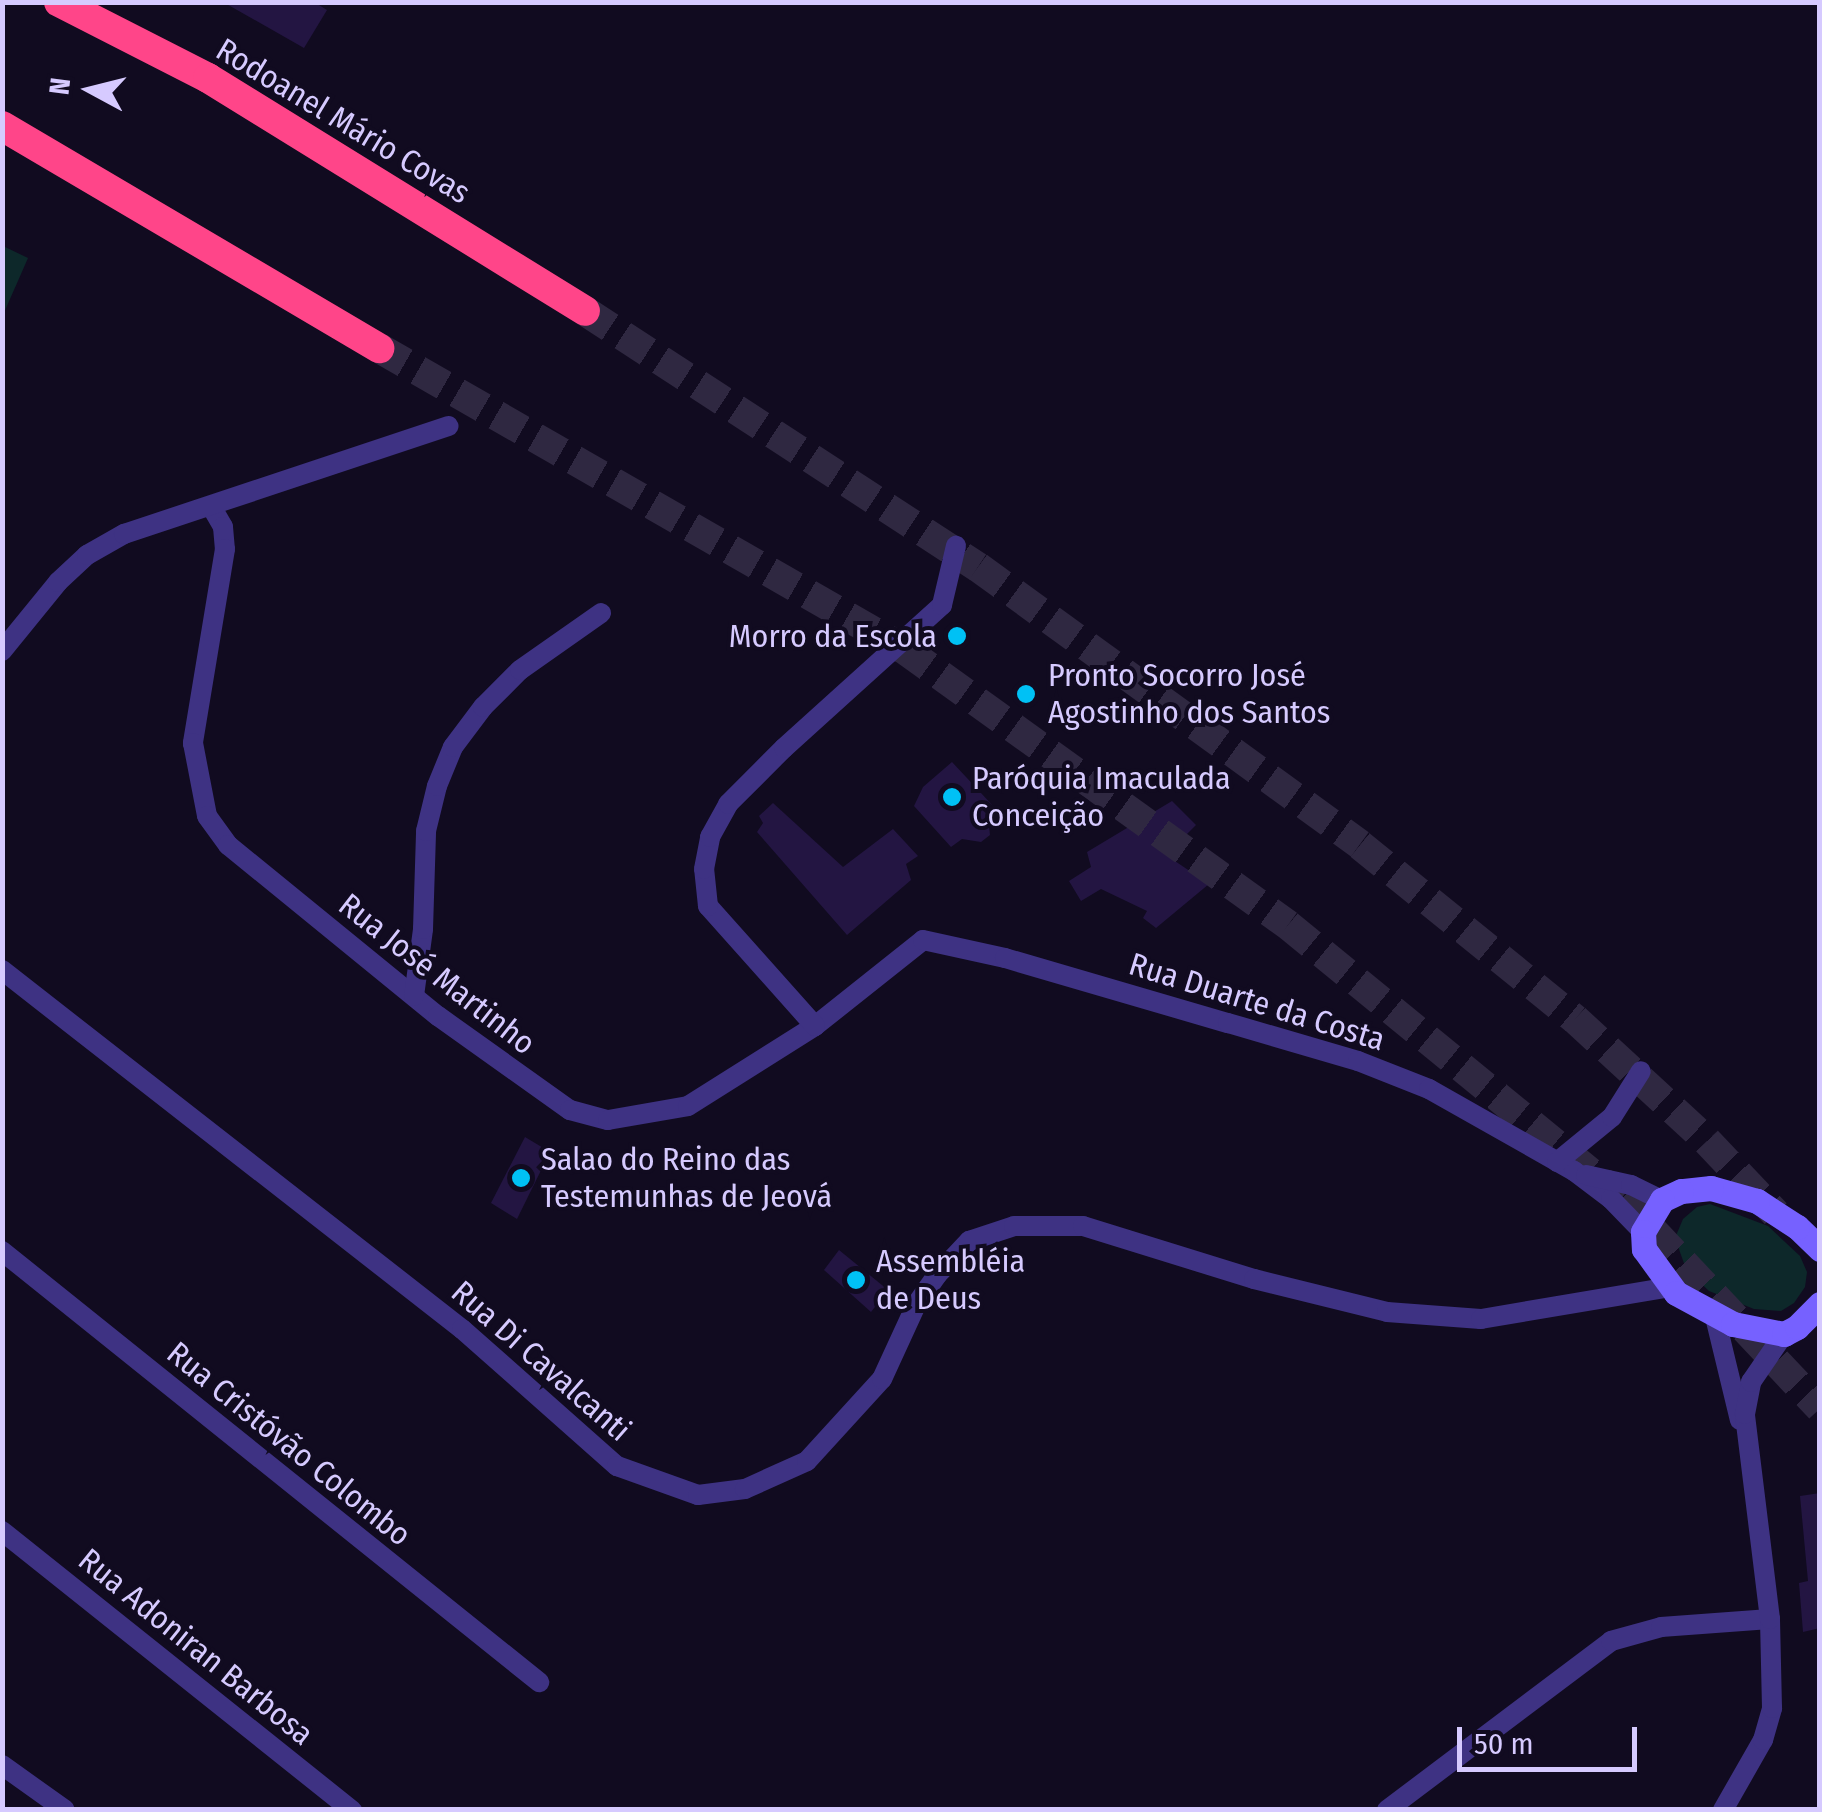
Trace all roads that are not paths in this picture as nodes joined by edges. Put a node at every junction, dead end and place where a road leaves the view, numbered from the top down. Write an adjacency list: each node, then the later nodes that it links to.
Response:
1 (59, 2): 3 (highway, Rodoanel Mário Covas)
2 (2, 126): 4 (highway)
3 (586, 310)
4 (379, 348)
5 (448, 426): 6 (street)
6 (211, 506): 9 (street); 12 (street, Rua José Martinho)
7 (956, 546): 13 (street)
8 (601, 613): 12 (street)
9 (2, 652)
10 (923, 940): 13 (street, Rua José Martinho); 15 (street, Rua Duarte da Costa)
11 (2, 970): 20 (street, Rua Di Cavalcanti)
12 (414, 996): 13 (street, Rua José Martinho)
13 (814, 1026)
14 (1642, 1071): 15 (street)
15 (1565, 1166): 16 (street, Rua Duarte da Costa); 17 (street, Rua Duarte da Costa)
16 (1662, 1200): 17 (street); 18 (street)
17 (1642, 1232): 20 (street)
18 (1820, 1249)
19 (2, 1251): 27 (street, Rua Cristóvão Colombo)
20 (1671, 1288): 22 (street)
21 (1820, 1304): 23 (street)
22 (1715, 1316): 23 (street); 24 (street)
23 (1800, 1332): 24 (street)
24 (1747, 1446): 26 (street)
25 (2, 1531): 30 (street, Rua Adoniran Barbosa)
26 (1770, 1618): 31 (street); 32 (street)
27 (539, 1682)
28 (2, 1766): 29 (street)
29 (64, 1810)
30 (352, 1810)
31 (1387, 1810)
32 (1723, 1810)

